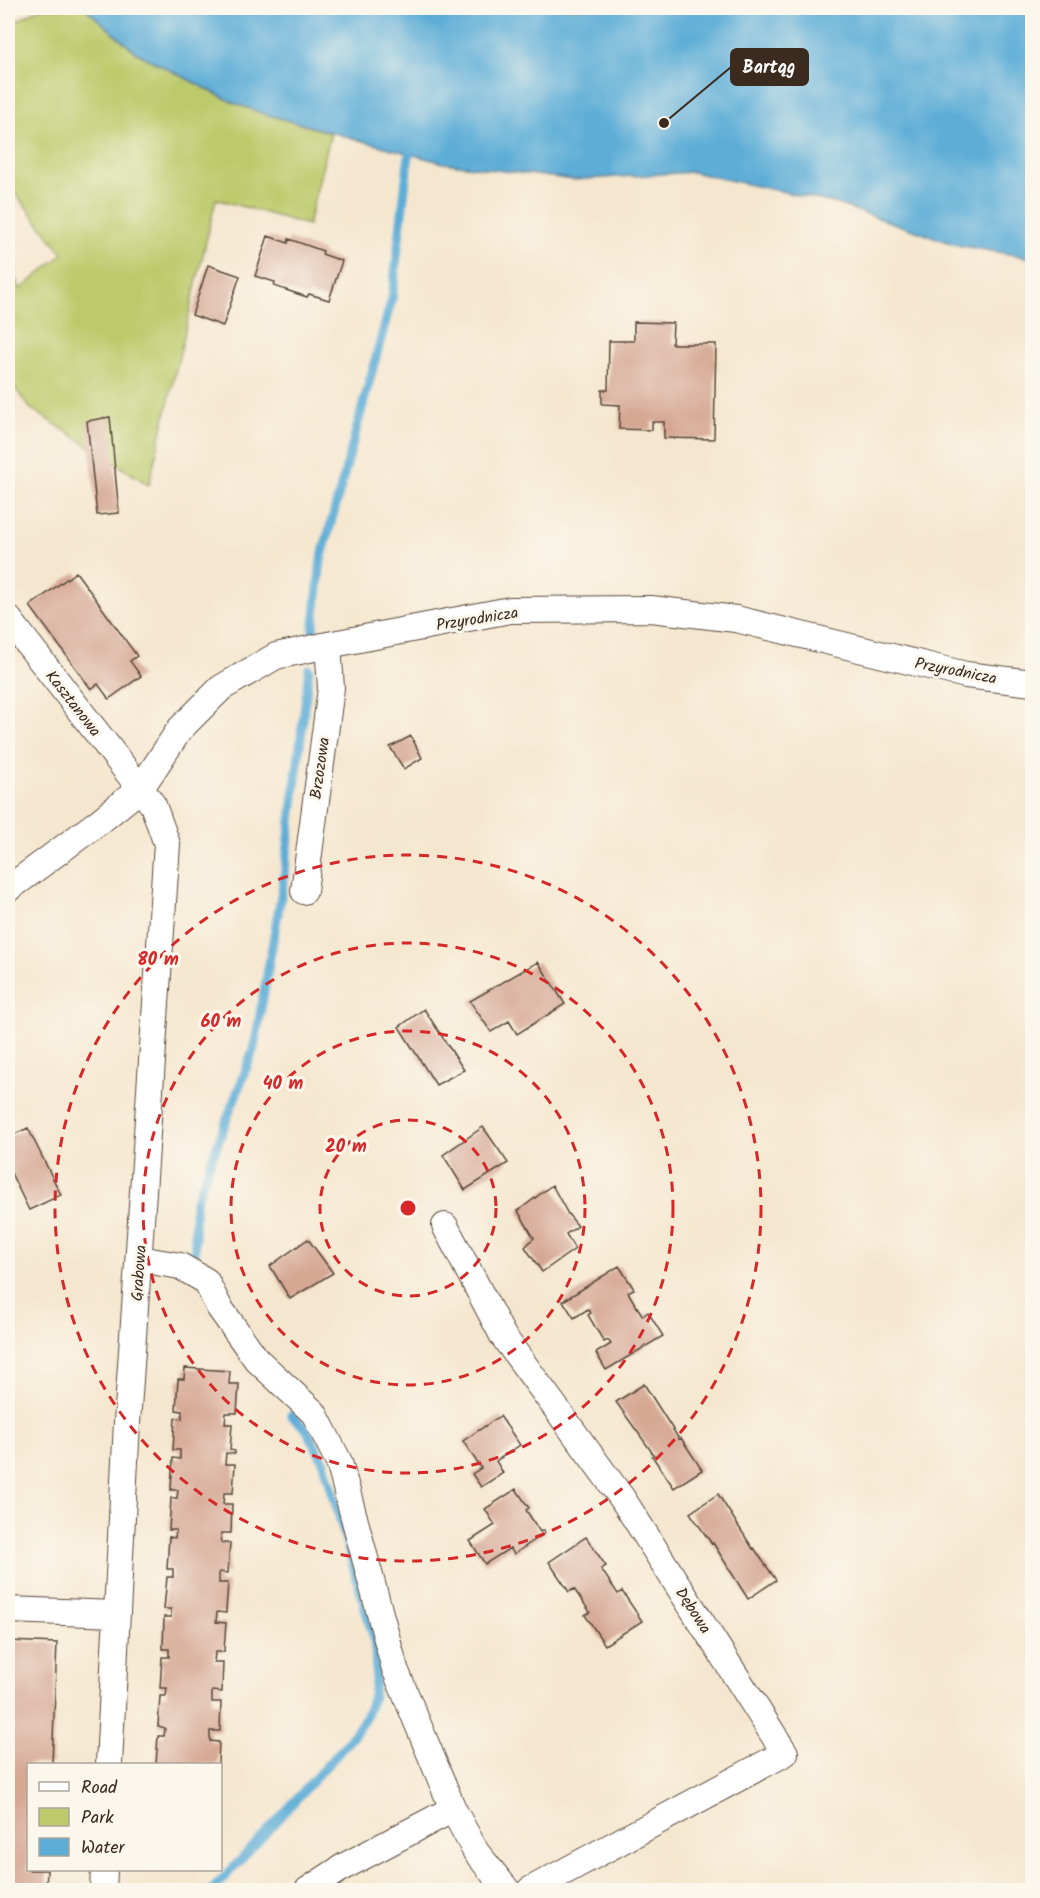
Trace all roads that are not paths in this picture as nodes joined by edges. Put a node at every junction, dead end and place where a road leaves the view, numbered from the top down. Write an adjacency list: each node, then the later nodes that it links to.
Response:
1 (8, 618): 4 (street, Kasztanowa)
2 (328, 645): 3 (street, Przyrodnicza); 4 (street, Przyrodnicza); 6 (street, Brzozowa)
3 (1032, 683)
4 (141, 788): 5 (street, Przyrodnicza); 8 (street, Grabowa)
5 (8, 889)
6 (304, 891)
7 (445, 1226): 17 (street, Dębowa)
8 (139, 1259): 10 (street, Grabowa); 12 (street)
9 (8, 1610): 10 (street)
10 (116, 1614): 11 (street, Grabowa)
11 (109, 1763)
12 (453, 1809): 15 (street); 16 (street)
13 (104, 1871): 14 (street)
14 (103, 1890)
15 (308, 1890)
16 (507, 1890)
17 (530, 1890)

